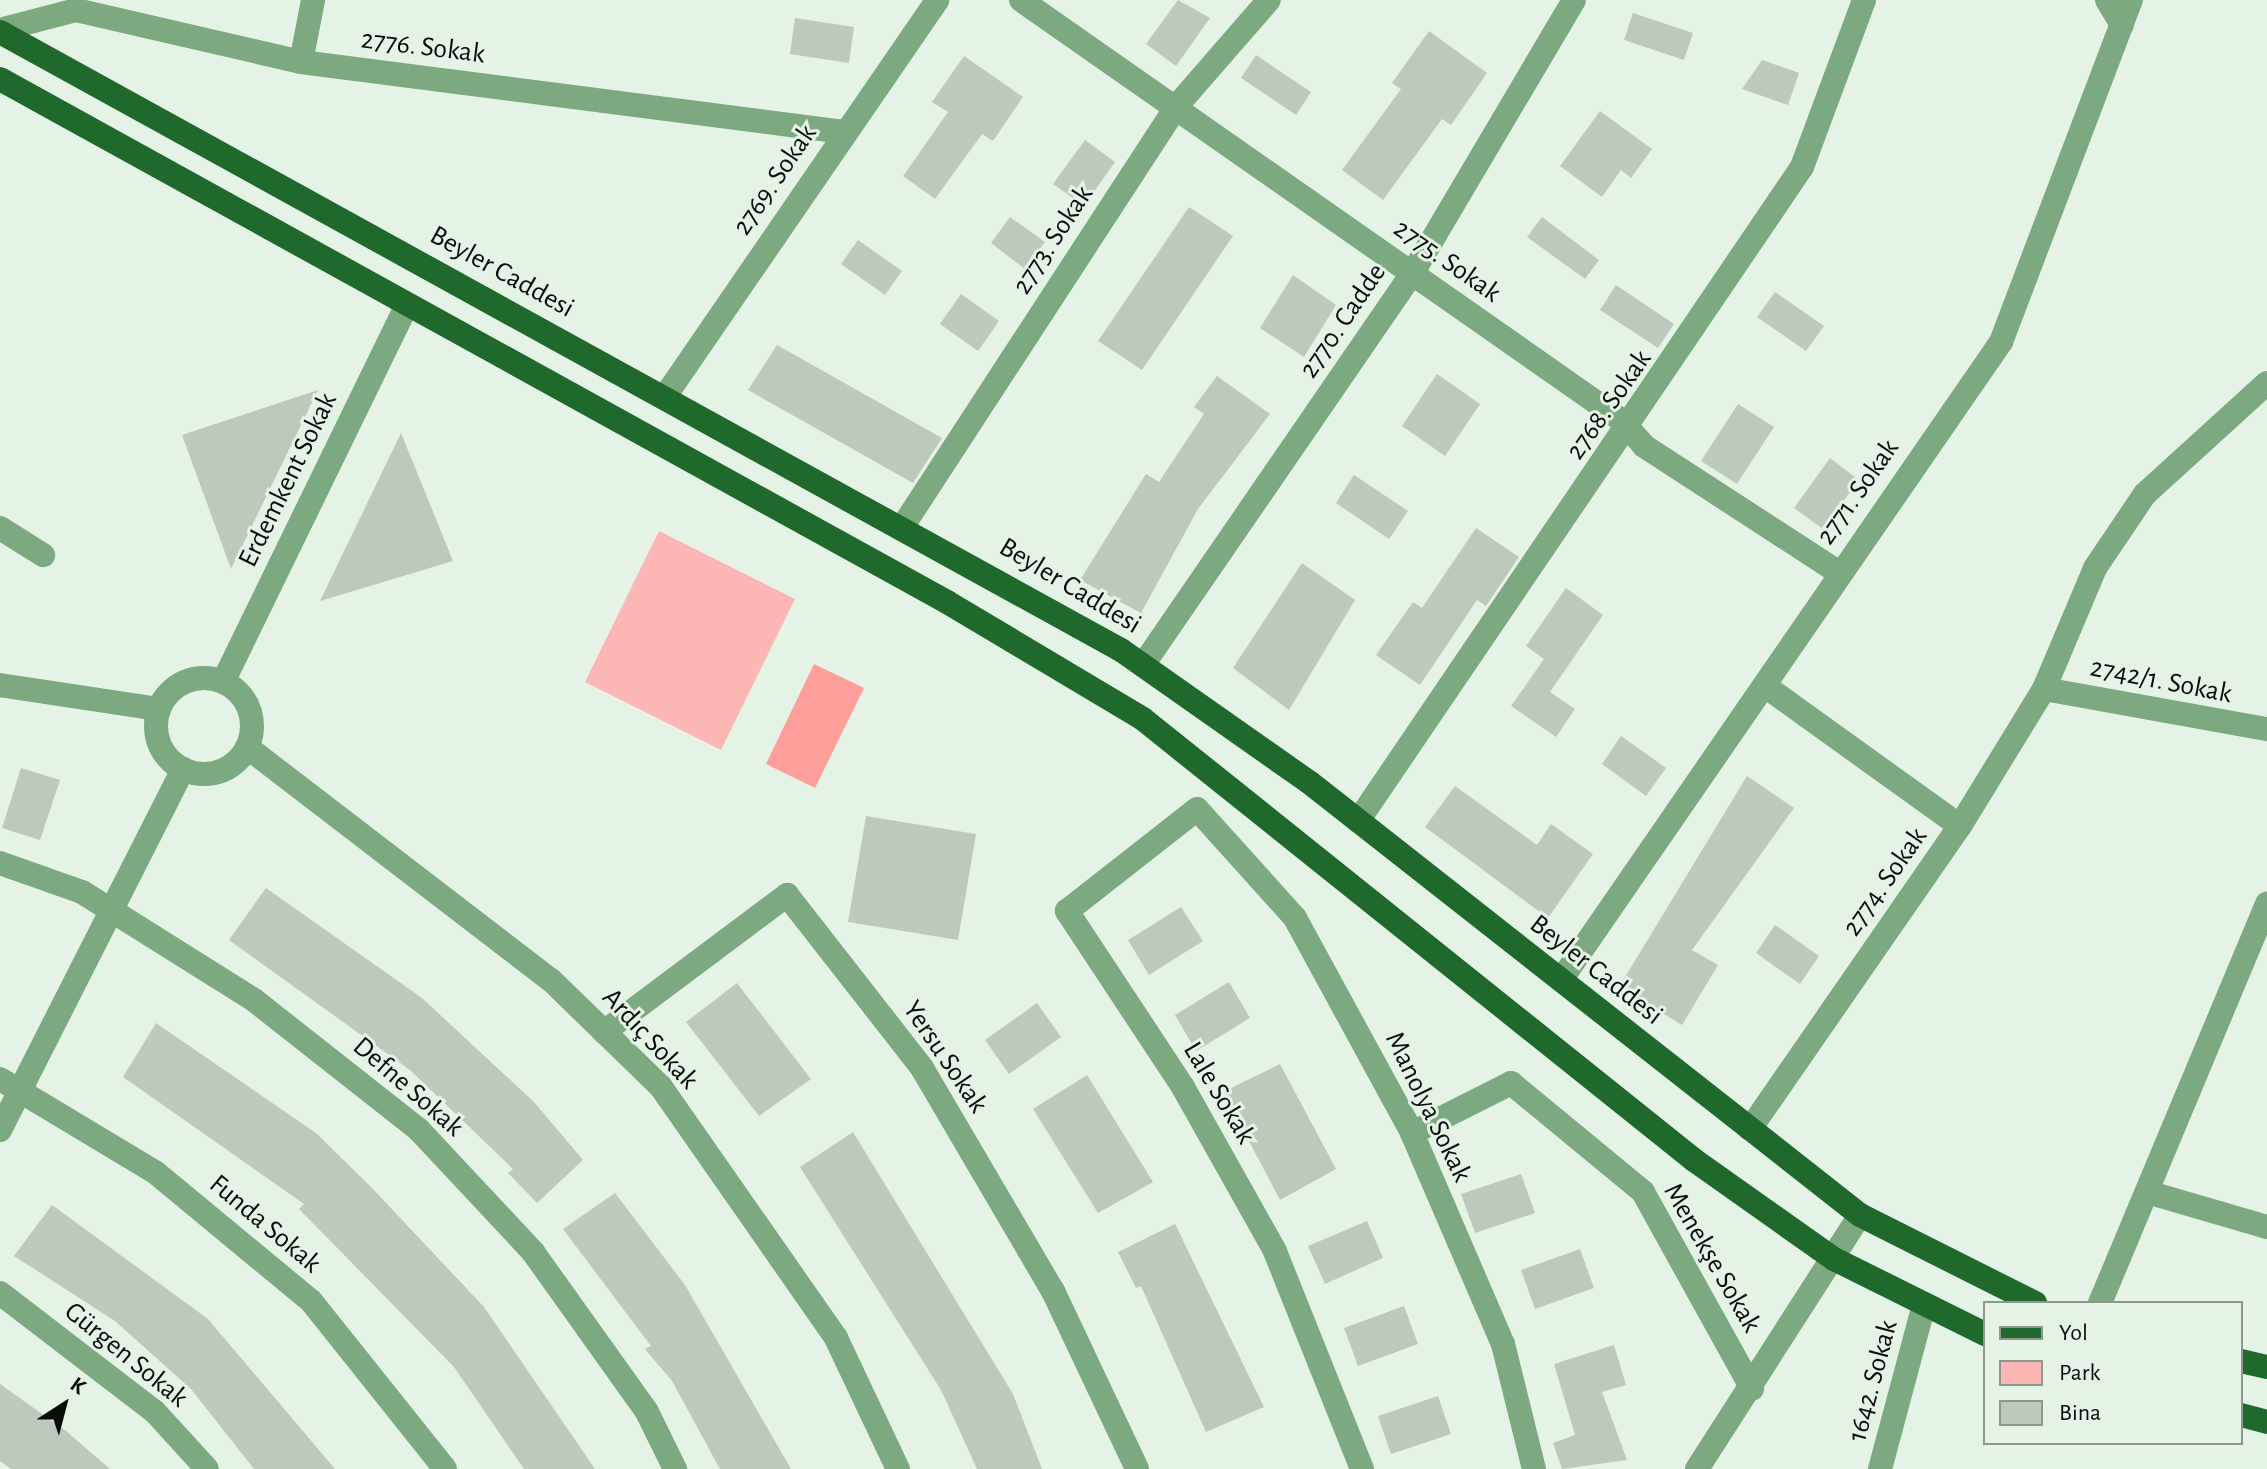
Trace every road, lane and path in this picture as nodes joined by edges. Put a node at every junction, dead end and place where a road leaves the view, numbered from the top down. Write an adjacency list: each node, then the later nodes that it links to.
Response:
1 (313, 0): 11 (street)
2 (937, 0): 14 (street, 2769. Sokak)
3 (1021, 0): 13 (street, 2775. Sokak)
4 (1269, 0): 13 (street, 2773. Sokak)
5 (1574, 0): 16 (street, 2770. Cadde)
6 (1864, 0): 21 (street, 2768. Sokak)
7 (2107, 0): 9 (street)
8 (2131, 0): 9 (street, 2771. Sokak)
9 (2122, 25): 26 (street, 2771. Sokak)
10 (0, 31): 11 (street, 2776. Sokak); 15 (main road, Beyler Caddesi)
11 (301, 62): 14 (street, 2776. Sokak)
12 (0, 79): 17 (main road)
13 (1175, 108): 16 (street, 2775. Sokak); 23 (street, 2773. Sokak)
14 (844, 132): 19 (street, 2769. Sokak)
15 (426, 264): 17 (main road); 19 (main road, Beyler Caddesi)
16 (1412, 274): 21 (street, 2775. Sokak); 27 (street, 2770. Cadde)
17 (407, 304): 22 (main road); 28 (street, Erdemkent Sokak)
18 (2267, 383): 20 (street)
19 (666, 395): 22 (main road); 23 (main road, Beyler Caddesi)
20 (2257, 403): 31 (street)
21 (1629, 429): 26 (street, 2775. Sokak); 37 (street, 2768. Sokak)
22 (643, 434): 51 (main road)
23 (903, 526): 27 (main road, Beyler Caddesi)
24 (0, 528): 25 (street)
25 (43, 555)
26 (1838, 572): 30 (street, 2771. Sokak)
27 (1143, 665): 37 (main road, Beyler Caddesi)
28 (223, 682): 32 (street); 34 (street)
29 (0, 685): 32 (street)
30 (1765, 686): 38 (street, 2774. Sokak); 42 (street, 2771. Sokak)
31 (2044, 689): 33 (street, 2742/1. Sokak); 38 (street)
32 (159, 709): 35 (street)
33 (2267, 729)
34 (247, 747): 35 (street); 43 (street, Ardıç Sokak)
35 (183, 769): 41 (street)
36 (1197, 809): 47 (street, Manolya Sokak); 67 (street, Lale Sokak)
37 (1358, 821): 42 (main road, Beyler Caddesi)
38 (1960, 826): 45 (street, 2774. Sokak)
39 (0, 863): 41 (street, Defne Sokak)
40 (2267, 903): 48 (street)
41 (111, 910): 44 (street); 64 (street, Defne Sokak)
42 (1561, 980): 45 (main road, Beyler Caddesi)
43 (604, 1032): 65 (street, Ardıç Sokak); 66 (street, Yersu Sokak)
44 (10, 1084): 46 (street); 63 (street, Funda Sokak)
45 (1750, 1129): 49 (main road, Beyler Caddesi)
46 (0, 1130)
47 (1412, 1133): 59 (street, Menekşe Sokak); 68 (street, Manolya Sokak)
48 (2147, 1192): 50 (street); 54 (street)
49 (1860, 1215): 51 (street); 53 (main road, Beyler Caddesi)
50 (2267, 1227)
51 (1834, 1259): 55 (main road); 59 (street)
52 (0, 1293): 62 (street, Gürgen Sokak)
53 (2031, 1301)
54 (2101, 1301)
55 (1923, 1308): 56 (main road); 70 (street, 1642. Sokak)
56 (1983, 1333)
57 (2243, 1361): 58 (main road)
58 (2267, 1367)
59 (1752, 1389): 69 (street)
60 (2243, 1416): 61 (main road)
61 (2267, 1422)
62 (207, 1469)
63 (445, 1469)
64 (675, 1469)
65 (898, 1469)
66 (1137, 1469)
67 (1362, 1469)
68 (1534, 1469)
69 (1697, 1469)
70 (1880, 1469)

